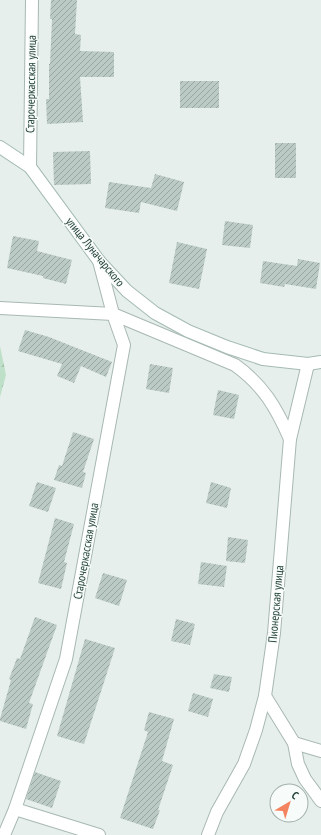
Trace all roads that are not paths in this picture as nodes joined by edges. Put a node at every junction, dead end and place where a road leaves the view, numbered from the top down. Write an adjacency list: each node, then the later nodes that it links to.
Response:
1 (32, 0): 3 (street, Старочеркасская улица)
2 (0, 147): 3 (street, улица Луначарского)
3 (30, 167): 4 (street, улица Луначарского)
4 (99, 261): 6 (street, Старочеркасская улица); 8 (street, улица Луначарского)
5 (0, 308): 6 (street)
6 (113, 314): 9 (street); 14 (street, Старочеркасская улица)
7 (321, 362): 8 (street, улица Луначарского)
8 (308, 364): 9 (street, Пионерская улица)
9 (290, 439): 10 (street, Пионерская улица)
10 (265, 696): 11 (street); 17 (street, Пионерская улица)
11 (294, 742): 12 (street); 13 (street)
12 (321, 751)
13 (321, 801)
14 (16, 809): 15 (street, Старочеркасская улица); 16 (street)
15 (4, 835)
16 (99, 835)
17 (208, 835)

